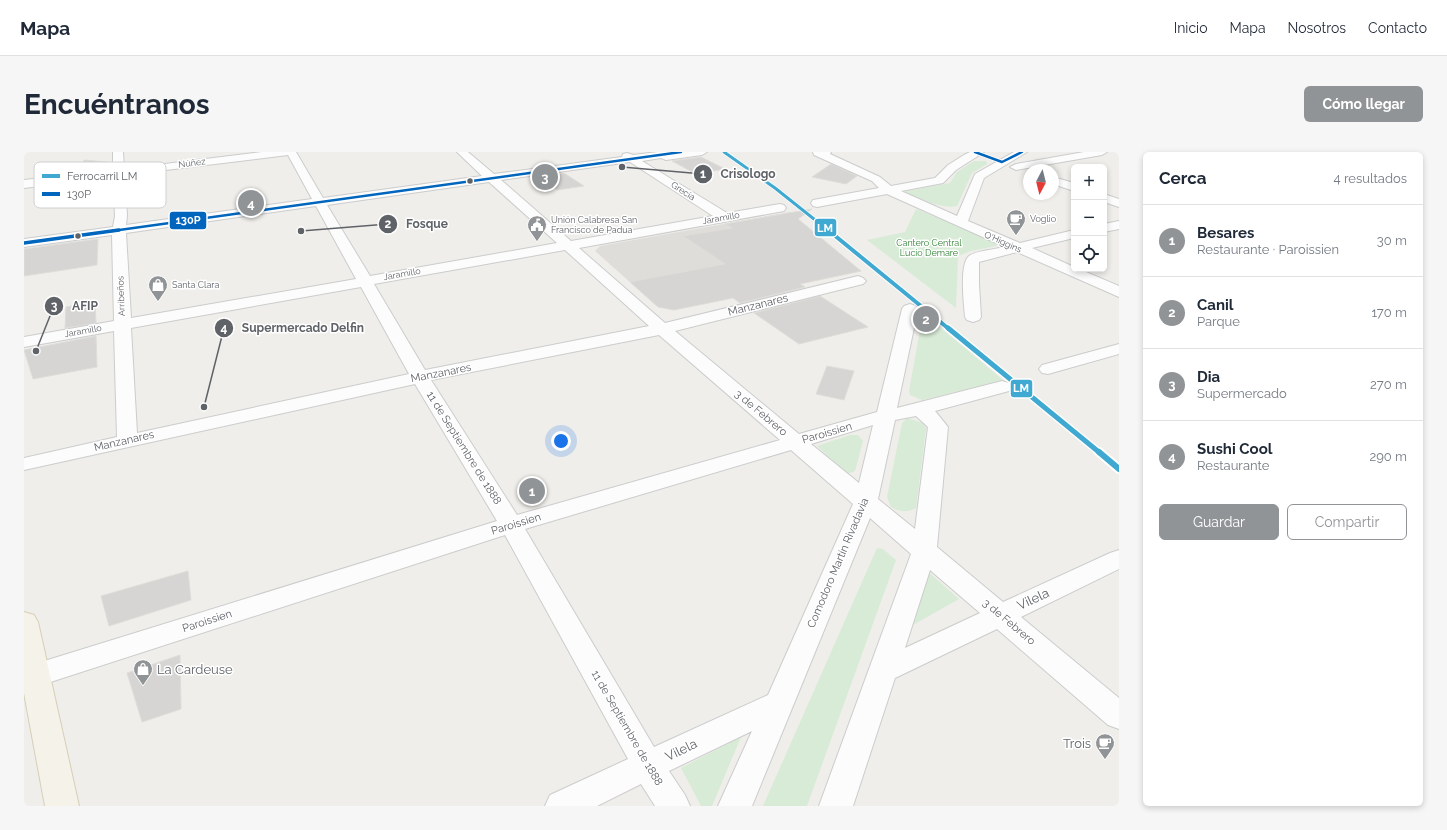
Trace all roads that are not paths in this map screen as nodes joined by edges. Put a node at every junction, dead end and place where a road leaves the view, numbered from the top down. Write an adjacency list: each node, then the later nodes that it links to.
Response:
1 (290, 152): 13 (street, Núñez); 23 (street, 11 de Septiembre de 1888)
2 (462, 152): 16 (street, 3 de Febrero)
3 (622, 152): 11 (street, Grecia)
4 (663, 152): 11 (street)
5 (681, 152): 11 (street)
6 (702, 152): 11 (street)
7 (826, 152): 21 (street, O'Higgins)
8 (977, 152): 12 (street); 21 (street)
9 (1022, 152): 12 (street)
10 (1102, 152): 14 (street)
11 (637, 162): 16 (street); 28 (street, Grecia)
12 (1002, 162): 14 (street); 29 (street)
13 (166, 166)
14 (1016, 167): 15 (street)
15 (1023, 169)
16 (492, 178): 23 (street); 35 (street, 3 de Febrero)
17 (1059, 182): 20 (street)
18 (34, 183): 19 (street, Núñez)
19 (24, 184)
20 (1071, 186)
21 (888, 190): 24 (street); 29 (street, O'Higgins)
22 (1107, 199): 25 (street)
23 (320, 202): 32 (street); 37 (street, 11 de Septiembre de 1888)
24 (817, 203)
25 (1119, 203)
26 (120, 208): 32 (street, Arribeños)
27 (780, 208): 28 (street, Jaramillo)
28 (724, 217): 35 (street, Jaramillo)
29 (961, 223): 36 (street, O'Higgins)
30 (1119, 225): 31 (street)
31 (1107, 227)
32 (119, 229): 34 (street); 42 (street, Arribeños)
33 (1071, 235): 36 (street)
34 (24, 243)
35 (569, 245): 37 (street, Jaramillo); 43 (street, 3 de Febrero)
36 (1015, 247): 39 (street, O'Higgins); 41 (street)
37 (366, 281): 42 (street, Jaramillo); 47 (street, 11 de Septiembre de 1888)
38 (858, 281): 43 (street, Manzanares)
39 (1119, 292)
40 (910, 309): 50 (street, Comodoro Martín Rivadavia)
41 (973, 317)
42 (122, 324): 44 (street, Jaramillo); 51 (street, Arribeños)
43 (662, 328): 47 (street, Manzanares); 52 (street, 3 de Febrero)
44 (24, 342)
45 (1119, 349): 46 (street)
46 (1048, 369)
47 (420, 377): 51 (street, Manzanares); 55 (street, 11 de Septiembre de 1888)
48 (1002, 387): 49 (street, Paroissien)
49 (920, 409): 50 (street, Paroissien); 56 (street)
50 (884, 416): 52 (street, Paroissien); 54 (street, Comodoro Martín Rivadavia)
51 (127, 440): 53 (street, Manzanares)
52 (796, 442): 54 (street, 3 de Febrero); 55 (street, Paroissien)
53 (24, 464)
54 (866, 501): 56 (street, 3 de Febrero); 62 (street, Comodoro Martín Rivadavia)
55 (511, 525): 61 (street, Paroissien); 64 (street, 11 de Septiembre de 1888)
56 (924, 552): 58 (street, 3 de Febrero); 60 (street)
57 (1119, 559): 58 (street, Vilela)
58 (1000, 614): 60 (street, Vilela); 63 (street, 3 de Febrero)
59 (24, 622): 61 (main road)
60 (883, 671): 69 (street)
61 (35, 675): 65 (main road)
62 (778, 704): 64 (street, Vilela); 68 (street, Comodoro Martín Rivadavia)
63 (1119, 716)
64 (648, 766): 66 (street, Vilela); 67 (street, 11 de Septiembre de 1888)
65 (62, 806)
66 (562, 806)
67 (673, 806)
68 (735, 806)
69 (836, 806)

